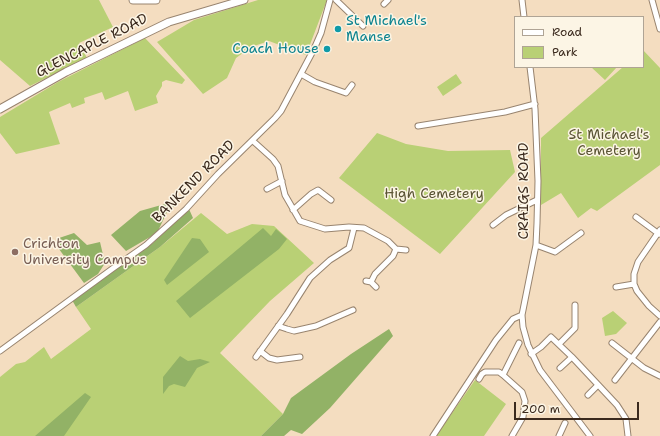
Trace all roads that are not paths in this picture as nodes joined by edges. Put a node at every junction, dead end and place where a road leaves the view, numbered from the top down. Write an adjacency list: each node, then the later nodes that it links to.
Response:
1 (133, 0): 2 (main road)
2 (156, 0)
3 (244, 0): 15 (main road, GLENCAPLE ROAD)
4 (330, 0): 12 (street, BANKEND ROAD)
5 (336, 0): 9 (street)
6 (522, 0): 8 (street)
7 (652, 0): 10 (street)
8 (524, 16)
9 (363, 26)
10 (660, 29)
11 (530, 68): 14 (street, CRAIGS ROAD)
12 (301, 74): 13 (street); 17 (street, BANKEND ROAD)
13 (352, 85)
14 (534, 104): 16 (street); 23 (street, CRAIGS ROAD)
15 (0, 109)
16 (418, 126)
17 (253, 141): 18 (street); 45 (street, BANKEND ROAD)
18 (282, 181): 20 (street); 24 (street)
19 (319, 184): 21 (street)
20 (267, 189)
21 (318, 190): 22 (street); 24 (street)
22 (331, 200)
23 (537, 200): 26 (street); 30 (street, CRAIGS ROAD)
24 (293, 210): 27 (street)
25 (636, 218): 28 (street)
26 (493, 225)
27 (354, 228): 31 (street); 41 (street)
28 (659, 232): 33 (street)
29 (581, 233): 30 (street)
30 (536, 246): 38 (street, CRAIGS ROAD)
31 (396, 250): 32 (street); 34 (street)
32 (406, 250)
33 (634, 284): 35 (street); 39 (street)
34 (376, 287)
35 (616, 287)
36 (575, 305): 44 (street)
37 (353, 310): 41 (street)
38 (522, 315): 47 (street, CRAIGS ROAD); 60 (street)
39 (660, 316)
40 (660, 322): 51 (street)
41 (278, 326): 46 (street)
42 (612, 343): 51 (street)
43 (519, 344): 53 (street)
44 (559, 344): 47 (street); 48 (street)
45 (0, 351)
46 (260, 351): 49 (street); 50 (street)
47 (531, 354): 63 (street, CRAIGS ROAD)
48 (572, 356): 52 (street); 57 (street)
49 (256, 357)
50 (300, 357)
51 (631, 358): 54 (street); 56 (street)
52 (560, 368)
53 (503, 375): 55 (street); 61 (street)
54 (660, 376)
55 (480, 379)
56 (615, 380)
57 (598, 385): 58 (street); 64 (street)
58 (588, 394)
59 (565, 423): 62 (street)
60 (433, 436)
61 (512, 436)
62 (559, 436)
63 (590, 436)
64 (628, 436)

